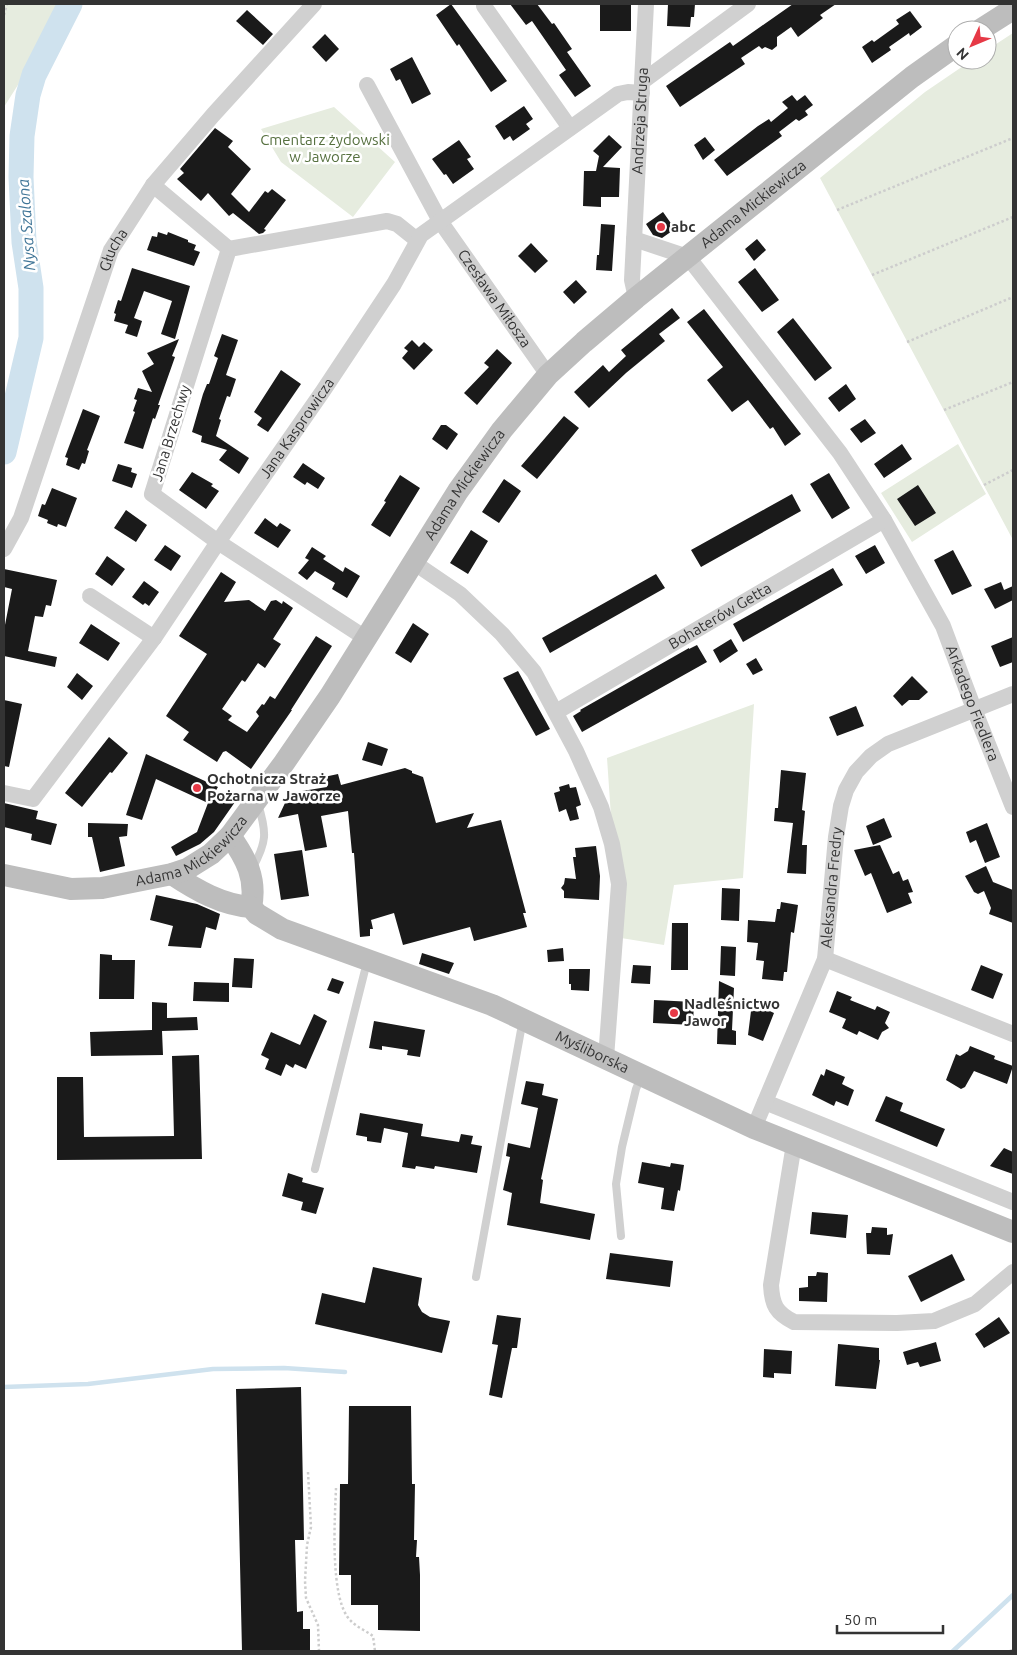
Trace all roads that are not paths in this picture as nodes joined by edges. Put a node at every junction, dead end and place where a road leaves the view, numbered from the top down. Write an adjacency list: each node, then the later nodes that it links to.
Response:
1 (314, 4): 11 (street, Głucha)
2 (646, 4): 9 (street, Andrzeja Struga)
3 (748, 4): 9 (street)
4 (484, 6): 10 (street)
5 (1013, 9): 6 (main road)
6 (996, 20)
7 (947, 52): 16 (main road, Adama Mickiewicza)
8 (367, 85): 12 (street, Czesława Miłosza)
9 (642, 87): 10 (street); 13 (street, Andrzeja Struga)
10 (570, 128): 12 (street)
11 (153, 185): 15 (street); 21 (street, Głucha)
12 (440, 221): 14 (street, Jana Kasprowicza); 18 (street, Czesława Miłosza)
13 (634, 239): 16 (street); 17 (street, Andrzeja Struga)
14 (417, 240): 15 (street); 20 (street, Jana Kasprowicza)
15 (229, 249): 20 (street, Jana Brzechwy)
16 (688, 257): 17 (main road, Adama Mickiewicza); 19 (street)
17 (636, 298): 18 (main road, Adama Mickiewicza)
18 (548, 375): 22 (main road, Adama Mickiewicza)
19 (884, 520): 27 (street, Arkadego Fiedlera); 28 (street, Bohaterów Getta)
20 (218, 542): 24 (street, Jana Kasprowicza); 25 (street, Jana Brzechwy)
21 (4, 550)
22 (413, 562): 25 (main road, Adama Mickiewicza); 28 (street)
23 (90, 596): 24 (street)
24 (154, 638): 29 (street, Jana Kasprowicza)
25 (367, 639): 30 (main road, Adama Mickiewicza)
26 (1013, 694): 27 (street, Aleksandra Fredry)
27 (974, 710): 31 (street, Arkadego Fiedlera); 37 (street, Aleksandra Fredry)
28 (556, 712): 41 (street)
29 (4, 792)
30 (257, 800): 32 (main road, Adama Mickiewicza); 33 (lane)
31 (1013, 807)
32 (230, 836): 33 (main road); 34 (main road, Adama Mickiewicza)
33 (250, 873): 36 (main road)
34 (172, 874): 35 (main road, Adama Mickiewicza); 36 (main road, Myśliborska)
35 (4, 875)
36 (250, 907): 38 (main road, Myśliborska)
37 (825, 959): 40 (street); 43 (street, Aleksandra Fredry)
38 (368, 960): 39 (main road, Myśliborska); 46 (lane)
39 (526, 1021): 41 (main road, Myśliborska); 51 (lane)
40 (1013, 1034)
41 (606, 1058): 42 (main road, Myśliborska)
42 (642, 1075): 44 (main road, Myśliborska); 49 (lane)
43 (765, 1102): 44 (street, Aleksandra Fredry); 47 (street)
44 (754, 1128): 45 (main road, Myśliborska)
45 (794, 1144): 48 (main road, Myśliborska); 50 (street)
46 (315, 1169)
47 (1013, 1202)
48 (1013, 1232)
49 (621, 1236)
50 (1013, 1272)
51 (476, 1277)

